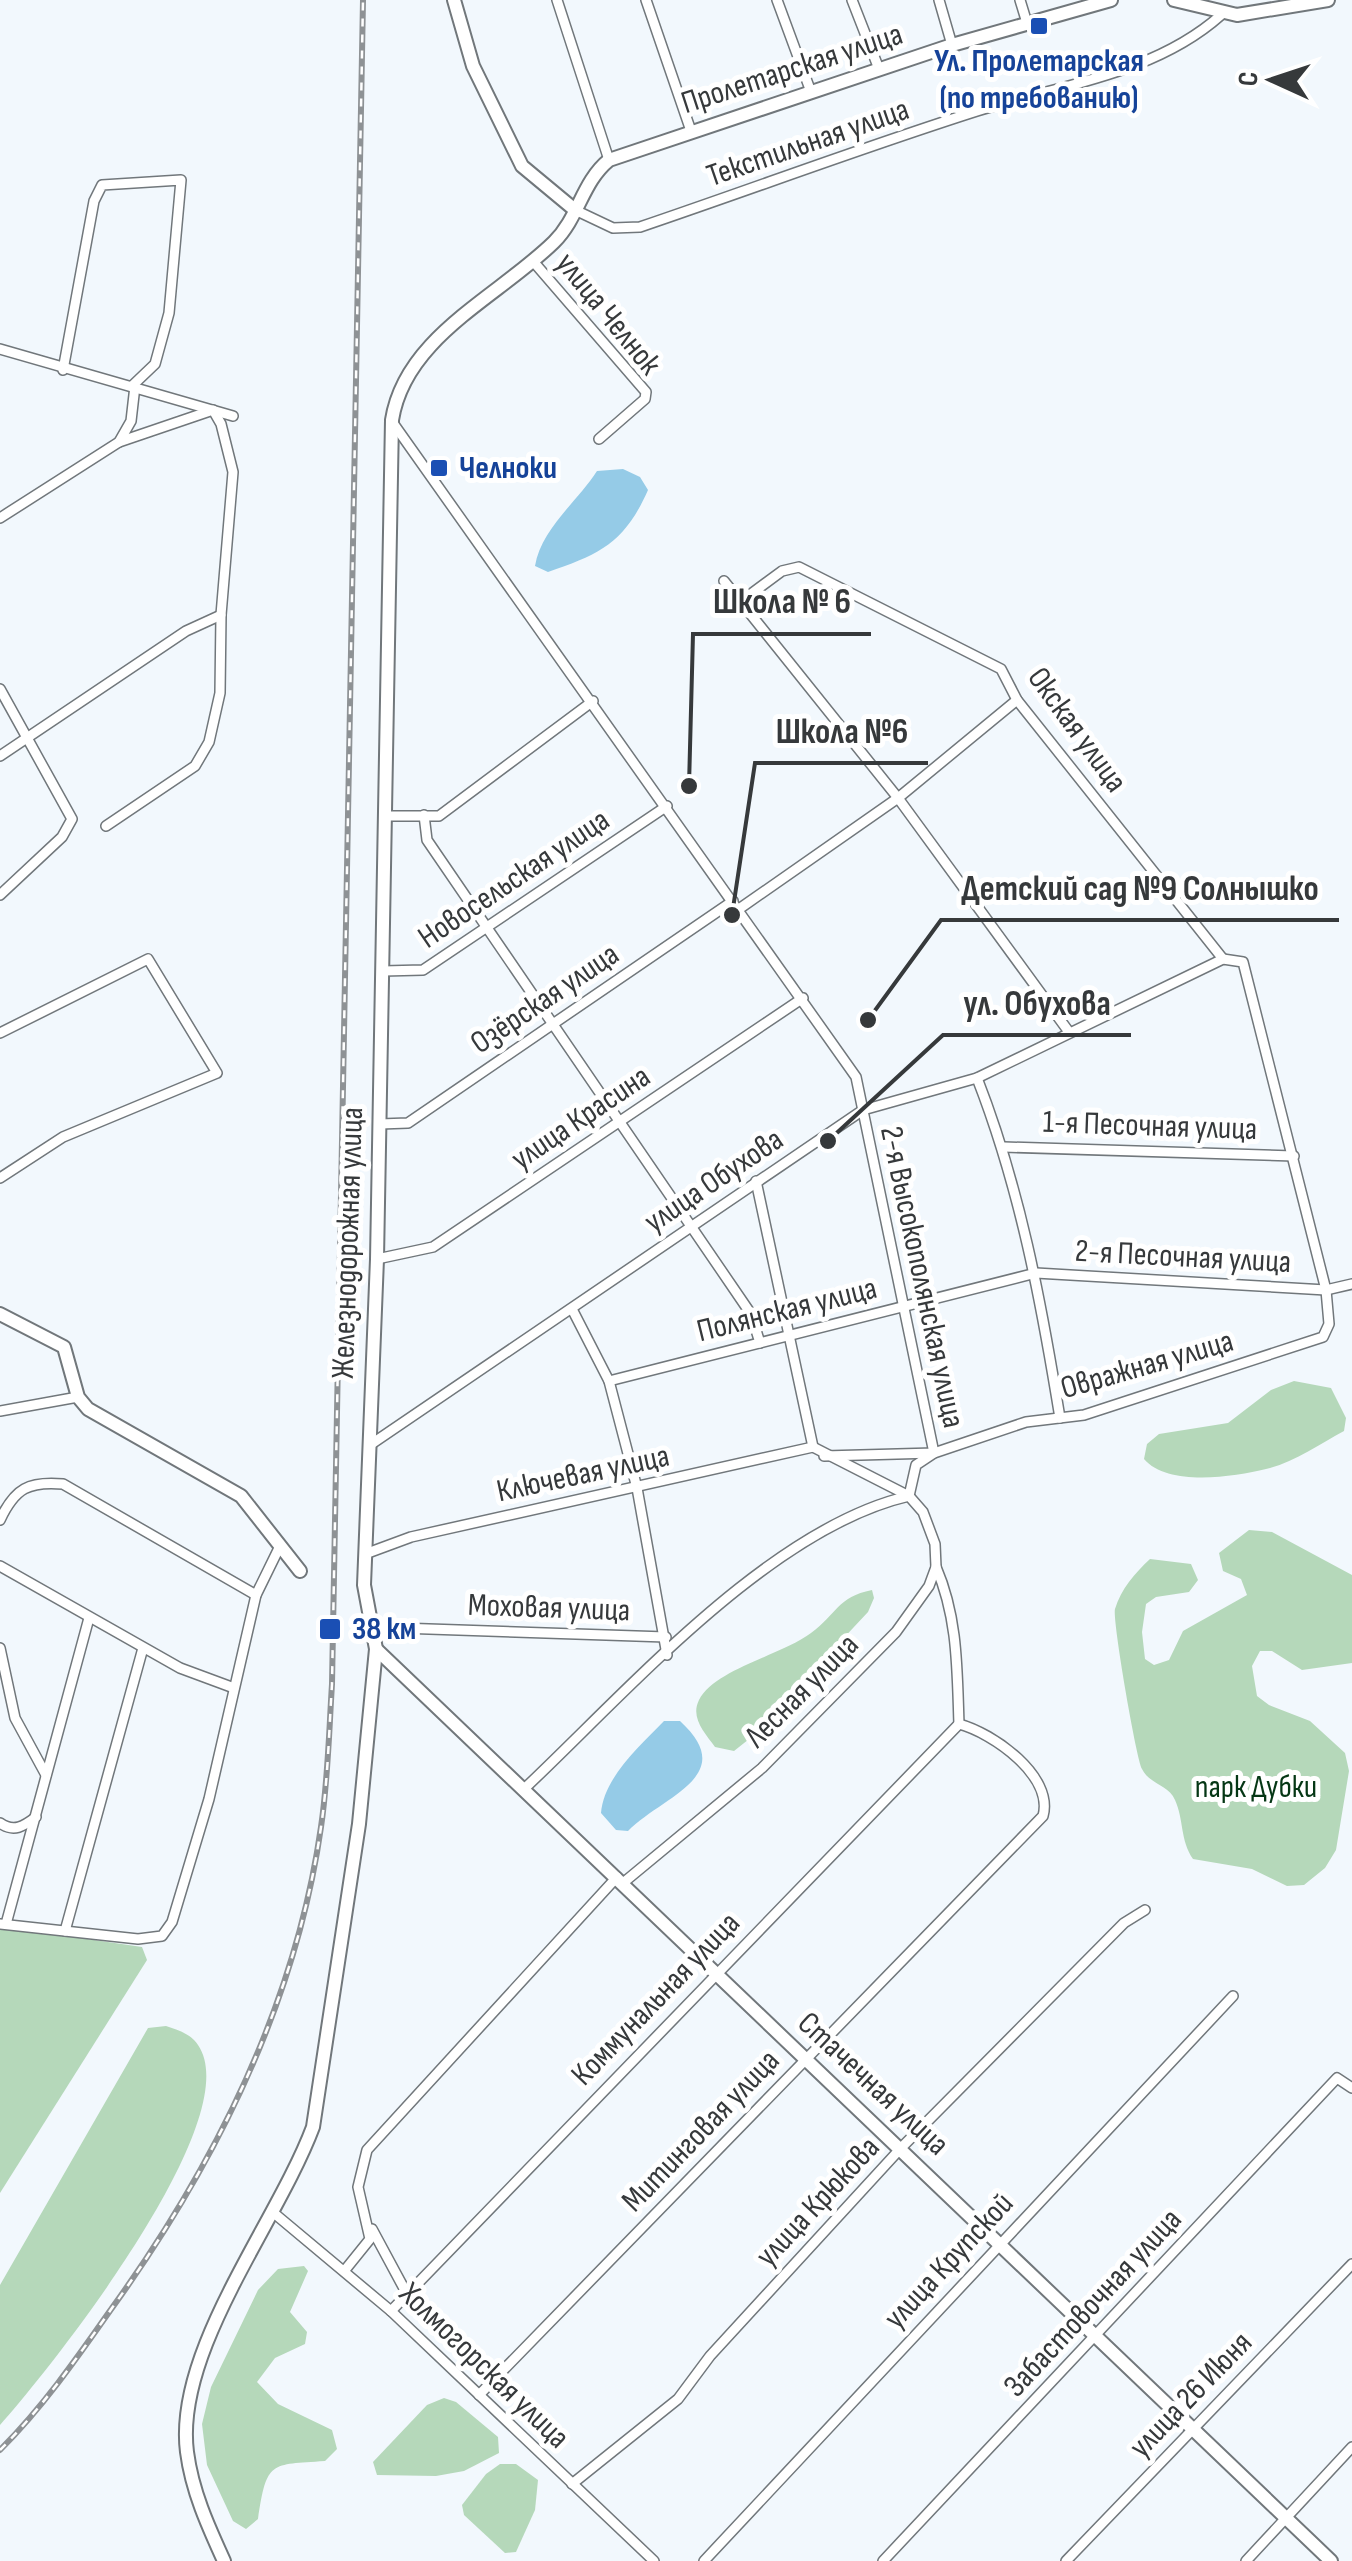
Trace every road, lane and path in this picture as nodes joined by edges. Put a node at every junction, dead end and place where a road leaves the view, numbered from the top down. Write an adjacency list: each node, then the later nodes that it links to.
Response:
1 (454, 0): 21 (street)
2 (557, 0): 20 (street)
3 (646, 0): 19 (street)
4 (778, 0): 18 (street)
5 (852, 0): 17 (street)
6 (938, 0): 16 (street)
7 (1020, 0): 15 (street)
8 (1111, 0): 12 (street, Пролетарская улица)
9 (1176, 0): 14 (street)
10 (1328, 0): 11 (street)
11 (1294, 3): 13 (street)
12 (1061, 6): 15 (street, Пролетарская улица)
13 (1252, 7): 14 (street)
14 (1222, 14): 21 (street, Текстильная улица)
15 (1027, 23): 16 (street, Пролетарская улица)
16 (952, 45): 17 (street, Пролетарская улица)
17 (879, 69): 18 (street, Пролетарская улица)
18 (811, 92): 19 (street, Пролетарская улица)
19 (691, 131): 20 (street, Пролетарская улица)
20 (609, 160): 21 (street)
21 (575, 210): 22 (street, Железнодорожная улица)
22 (532, 260): 28 (street, Железнодорожная улица); 29 (street, улица Челнок)
23 (0, 349): 24 (street)
24 (63, 370): 25 (street); 25 (street)
25 (134, 386): 26 (street); 30 (street)
26 (212, 410): 27 (street); 30 (street); 34 (street)
27 (233, 416)
28 (392, 420): 37 (street, 2-я Высокополянская улица); 42 (street, Железнодорожная улица)
29 (599, 439)
30 (119, 442): 31 (street)
31 (0, 518)
32 (724, 581): 33 (street)
33 (740, 602): 36 (street, Окская улица); 40 (street)
34 (221, 615): 38 (street); 44 (street)
35 (0, 689): 38 (street)
36 (1017, 700): 40 (street, Озёрская улица); 48 (street, Окская улица)
37 (593, 701): 41 (street, 2-я Высокополянская улица); 43 (street)
38 (27, 738): 39 (street); 45 (street)
39 (0, 756)
40 (898, 798): 46 (street, Озёрская улица); 53 (street)
41 (667, 806): 46 (street, 2-я Высокополянская улица); 47 (street, Новосельская улица)
42 (384, 816): 43 (street); 49 (street, Железнодорожная улица)
43 (424, 816): 47 (street)
44 (106, 826)
45 (0, 895)
46 (736, 905): 50 (street, 2-я Высокополянская улица); 51 (street, Озёрская улица)
47 (486, 929): 49 (street, Новосельская улица); 51 (street)
48 (1223, 960): 53 (street, улица Обухова); 59 (street, Окская улица)
49 (383, 971): 57 (street, Железнодорожная улица)
50 (803, 998): 55 (street, 2-я Высокополянская улица); 56 (street, улица Красина)
51 (552, 1024): 56 (street); 57 (street, Озёрская улица)
52 (0, 1032): 60 (street)
53 (1069, 1032): 54 (street, улица Обухова)
54 (977, 1078): 55 (street, улица Обухова); 58 (street)
55 (864, 1110): 61 (street, улица Обухова); 67 (street, 2-я Высокополянская улица)
56 (620, 1122): 62 (street); 63 (street, улица Красина)
57 (380, 1124): 63 (street, Железнодорожная улица)
58 (1004, 1147): 59 (street, 1-я Песочная улица); 64 (street)
59 (1294, 1156): 66 (street)
60 (0, 1178)
61 (756, 1180): 62 (street, улица Обухова); 70 (street)
62 (691, 1226): 68 (street, улица Обухова); 71 (street)
63 (377, 1259): 76 (street, Железнодорожная улица)
64 (1036, 1273): 66 (street, 2-я Песочная улица); 67 (street, Полянская улица); 75 (street)
65 (1352, 1284): 66 (street, 2-я Песочная улица)
66 (1326, 1290): 75 (street, Овражная улица)
67 (903, 1306): 70 (street, Полянская улица); 78 (street, 2-я Высокополянская улица)
68 (572, 1309): 72 (street); 76 (street, улица Обухова)
69 (0, 1314): 73 (street)
70 (790, 1336): 71 (street, Полянская улица); 77 (street)
71 (760, 1343): 72 (street, Полянская улица)
72 (609, 1381): 80 (street)
73 (78, 1397): 74 (street); 83 (street)
74 (0, 1411)
75 (1060, 1418): 78 (street, Овражная улица)
76 (368, 1447): 84 (street, Железнодорожная улица)
77 (813, 1447): 79 (street); 80 (street, Ключевая улица)
78 (934, 1453): 79 (street, Овражная улица); 81 (street)
79 (824, 1456): 81 (street)
80 (636, 1488): 84 (street, Ключевая улица); 91 (street)
81 (909, 1496): 86 (street); 95 (street)
82 (0, 1520): 88 (street)
83 (280, 1546): 87 (street); 88 (street)
84 (365, 1554): 90 (street, Железнодорожная улица)
85 (0, 1566): 89 (street)
86 (936, 1567): 97 (street); 102 (street, Лесная улица)
87 (300, 1571)
88 (256, 1594): 96 (street)
89 (89, 1618): 93 (street); 98 (street)
90 (370, 1627): 91 (street, Моховая улица); 94 (street, Железнодорожная улица)
91 (666, 1636): 95 (street)
92 (0, 1648): 98 (street)
93 (143, 1648): 96 (street); 105 (street)
94 (376, 1648): 99 (street, Стачечная улица); 111 (street, Железнодорожная улица)
95 (667, 1655): 99 (street)
96 (234, 1688): 105 (street)
97 (959, 1724): 106 (street, Коммунальная улица); 108 (street, Митинговая улица)
98 (46, 1775): 100 (street)
99 (524, 1790): 102 (street, Стачечная улица)
100 (36, 1817): 101 (street); 104 (street)
101 (0, 1823)
102 (620, 1880): 106 (street, Стачечная улица); 112 (street, Лесная улица)
103 (1145, 1910): 110 (street, улица Крюкова)
104 (3, 1924): 105 (street)
105 (65, 1931)
106 (714, 1972): 108 (street, Стачечная улица); 116 (street, Коммунальная улица)
107 (1233, 1996): 113 (street, улица Крупской)
108 (806, 2058): 110 (street, Стачечная улица); 119 (street, Митинговая улица)
109 (1352, 2088): 118 (street, Забастовочная улица)
110 (901, 2148): 113 (street, Стачечная улица); 122 (street, улица Крюкова)
111 (275, 2214): 115 (street, Холмогорская улица); 124 (street, Железнодорожная улица)
112 (370, 2226): 115 (street); 116 (street, Лесная улица)
113 (1000, 2242): 118 (street, Стачечная улица); 126 (street, улица Крупской)
114 (1352, 2264): 120 (street, улица 26 Июня)
115 (345, 2270): 117 (street, Холмогорская улица)
116 (407, 2294): 117 (street, Коммунальная улица)
117 (391, 2311): 119 (street, Холмогорская улица)
118 (1096, 2338): 120 (street, Стачечная улица); 127 (street, Забастовочная улица)
119 (480, 2395): 122 (street, Холмогорская улица)
120 (1193, 2429): 123 (street, Стачечная улица); 128 (street, улица 26 Июня)
121 (1352, 2447): 123 (street)
122 (572, 2484): 125 (street, Холмогорская улица)
123 (1286, 2518): 129 (street); 130 (street, Стачечная улица)
124 (224, 2561)
125 (654, 2561)
126 (704, 2561)
127 (883, 2561)
128 (1066, 2561)
129 (1246, 2561)
130 (1331, 2561)

